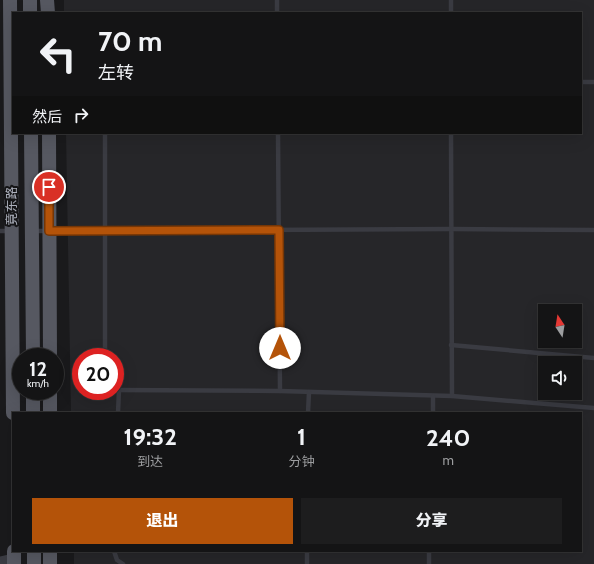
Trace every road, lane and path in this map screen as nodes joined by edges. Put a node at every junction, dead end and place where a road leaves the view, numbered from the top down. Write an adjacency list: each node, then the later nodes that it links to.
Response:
1 (10, 0): 20 (main road, 竟东路)
2 (30, 0): 6 (main road)
3 (47, 0): 7 (main road)
4 (277, 0): 8 (lane)
5 (451, 0): 9 (lane)
6 (30, 12)
7 (48, 12)
8 (277, 12)
9 (451, 12)
10 (582, 82): 11 (lane)
11 (594, 82)
12 (31, 134): 21 (main road, 竟东路)
13 (49, 134): 22 (main road)
14 (105, 134): 23 (lane)
15 (278, 134): 18 (lane)
16 (452, 134): 17 (lane)
17 (452, 229): 18 (lane); 19 (lane); 24 (lane)
18 (279, 230): 23 (lane); 30 (lane)
19 (594, 230)
20 (6, 231): 38 (main road, 竟东路)
21 (32, 231): 22 (lane); 25 (main road, 竟东路)
22 (49, 231): 23 (lane); 26 (main road)
23 (105, 231): 27 (lane)
24 (452, 345): 28 (lane); 33 (lane)
25 (33, 348)
26 (50, 348)
27 (105, 348)
28 (594, 358)
29 (124, 390): 30 (lane)
30 (280, 392): 31 (lane)
31 (308, 392): 32 (lane); 42 (lane)
32 (433, 396): 33 (lane); 43 (lane)
33 (452, 396): 37 (lane)
34 (33, 400): 39 (main road)
35 (50, 400): 40 (main road)
36 (117, 400): 41 (lane)
37 (594, 408)
38 (13, 412)
39 (33, 412)
40 (50, 412)
41 (118, 412)
42 (308, 412)
43 (433, 412)
44 (34, 552): 51 (main road)
45 (50, 552): 52 (main road)
46 (114, 552): 53 (lane)
47 (307, 552): 54 (lane)
48 (429, 552): 55 (lane)
49 (14, 558): 50 (street)
50 (0, 561)
51 (34, 564)
52 (50, 564)
53 (123, 564)
54 (307, 564)
55 (429, 564)

